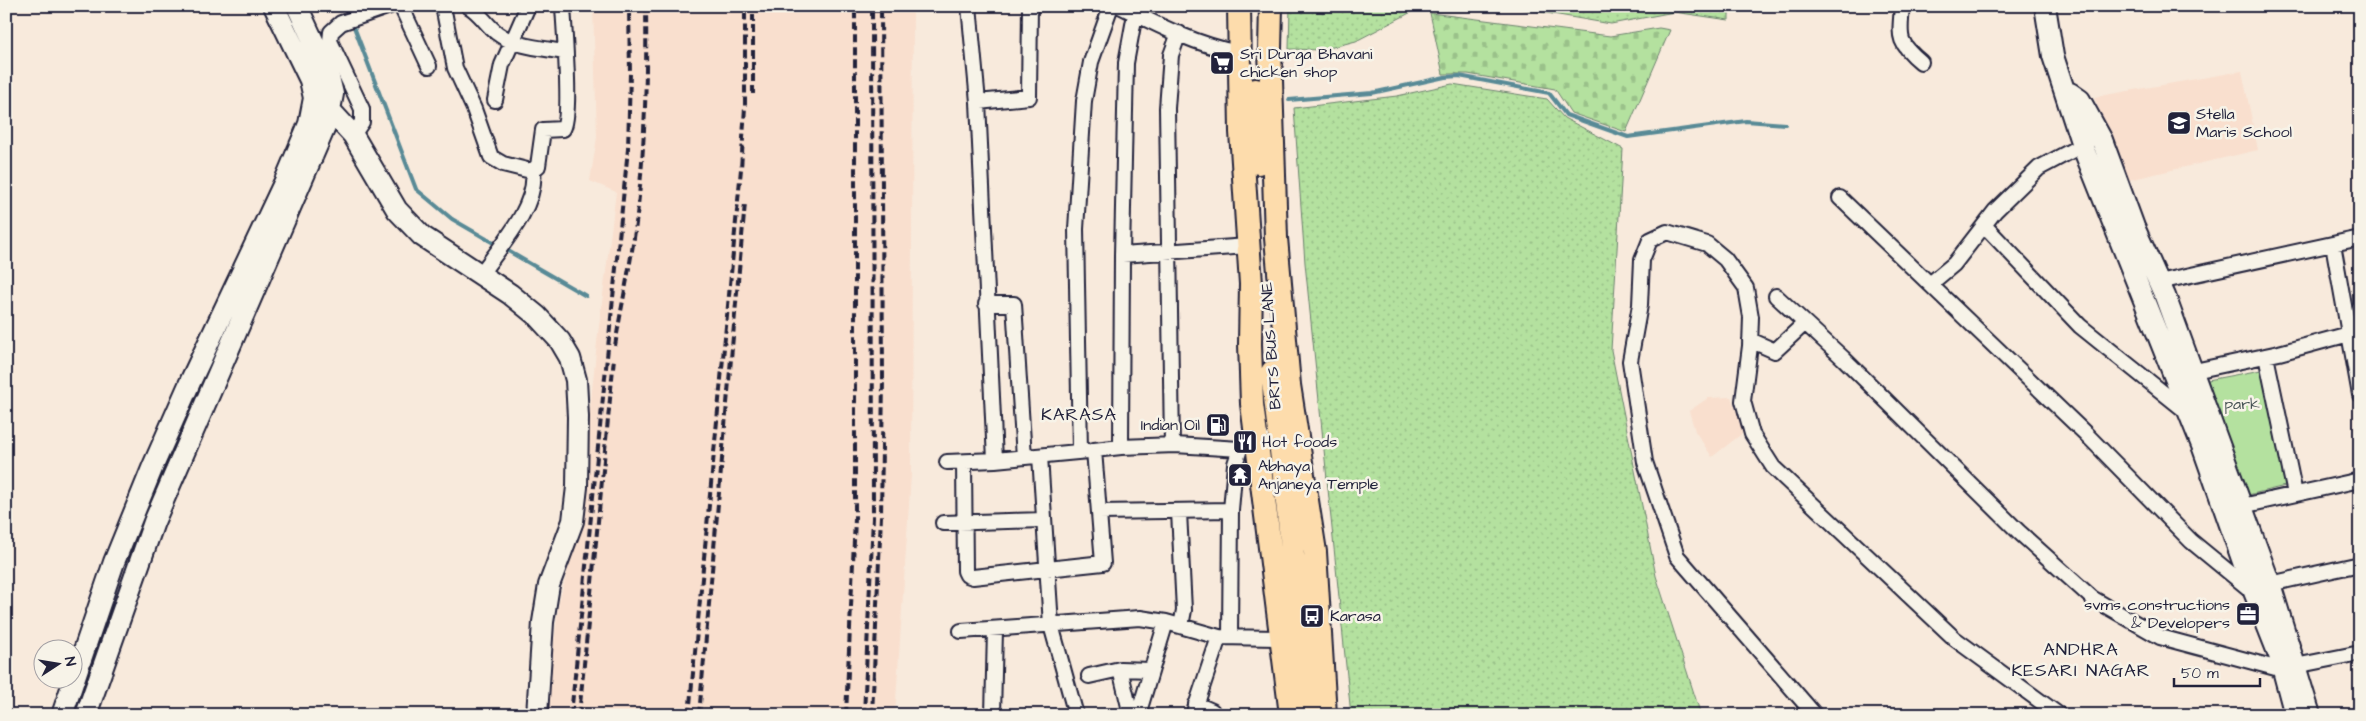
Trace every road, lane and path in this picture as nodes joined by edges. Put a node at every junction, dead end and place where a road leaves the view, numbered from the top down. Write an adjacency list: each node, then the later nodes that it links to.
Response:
1 (274, 6): 85 (street)
2 (297, 6): 26 (street)
3 (390, 6): 27 (street)
4 (401, 6): 22 (street)
5 (443, 6): 30 (street)
6 (468, 6): 18 (street)
7 (528, 6): 18 (street)
8 (563, 6): 19 (street)
9 (969, 6): 25 (street)
10 (1030, 6): 25 (street)
11 (1239, 6): 20 (main road)
12 (1256, 6): 50 (main road, BRTS BUS LANE)
13 (1271, 6): 50 (main road)
14 (1902, 6): 21 (street)
15 (2045, 6): 23 (street)
16 (1123, 8): 17 (street); 37 (street); 54 (street)
17 (1179, 34): 20 (street); 36 (street)
18 (513, 41): 19 (street); 24 (street)
19 (565, 52): 30 (street)
20 (1239, 53): 35 (main road)
21 (1921, 62)
22 (429, 66)
23 (2065, 88): 28 (street); 29 (street)
24 (495, 100)
25 (978, 102): 42 (street)
26 (330, 110): 27 (street); 86 (street)
27 (353, 135): 38 (street)
28 (2100, 137): 29 (street); 39 (street)
29 (2082, 145): 32 (street); 47 (street)
30 (533, 171): 38 (street)
31 (1840, 198): 40 (street)
32 (1984, 225): 40 (street); 49 (street)
33 (2360, 238): 34 (street)
34 (2333, 244): 39 (street); 44 (street)
35 (1248, 246): 36 (street); 51 (main road)
36 (1169, 251): 37 (street); 52 (street)
37 (1122, 255): 53 (street)
38 (480, 275): 87 (street)
39 (2159, 282): 47 (street)
40 (1930, 284): 71 (street)
41 (1776, 296): 43 (street)
42 (986, 304): 56 (street); 57 (street)
43 (1805, 323): 45 (street); 80 (street)
44 (2349, 334): 46 (street); 48 (street)
45 (1750, 340): 95 (street); 96 (street)
46 (2266, 356): 47 (street); 61 (street)
47 (2183, 374): 49 (street); 62 (street)
48 (2360, 395)
49 (2187, 412): 62 (street)
50 (1287, 433): 51 (street); 93 (main road, BRTS BUS LANE); 94 (main road)
51 (1248, 443): 52 (street); 63 (street); 78 (main road)
52 (1172, 445): 53 (street)
53 (1121, 447): 54 (street)
54 (1087, 451): 55 (street); 64 (street)
55 (1040, 456): 56 (street); 66 (street)
56 (1024, 457): 57 (street)
57 (994, 460): 59 (street)
58 (947, 462): 59 (street)
59 (964, 462): 68 (street)
60 (2360, 480): 61 (street)
61 (2295, 494): 62 (street)
62 (2233, 508): 71 (street)
63 (1231, 510): 65 (street); 77 (street)
64 (1099, 512): 65 (street); 70 (street)
65 (1179, 512): 74 (street)
66 (1044, 520): 68 (street); 70 (street)
67 (943, 522): 68 (street)
68 (965, 522): 70 (street)
69 (2360, 564): 71 (street)
70 (1049, 568): 73 (street)
71 (2262, 588): 80 (street)
72 (1166, 622): 73 (street); 74 (street); 82 (street)
73 (1051, 625): 75 (street); 89 (street)
74 (1181, 626): 77 (street)
75 (995, 630): 76 (street); 88 (street)
76 (961, 631)
77 (1231, 637): 78 (street); 84 (street)
78 (1283, 638): 92 (main road)
79 (2360, 653): 80 (street)
80 (2289, 668): 97 (street); 98 (street)
81 (1120, 669): 82 (street); 83 (street); 90 (street)
82 (1151, 670): 91 (street)
83 (1089, 676)
84 (1203, 710)
85 (62, 715)
86 (86, 715)
87 (537, 715)
88 (993, 715)
89 (1076, 715)
90 (1132, 715)
91 (1138, 715)
92 (1292, 715)
93 (1309, 715)
94 (1326, 715)
95 (1815, 715)
96 (2059, 715)
97 (2295, 715)
98 (2310, 715)

